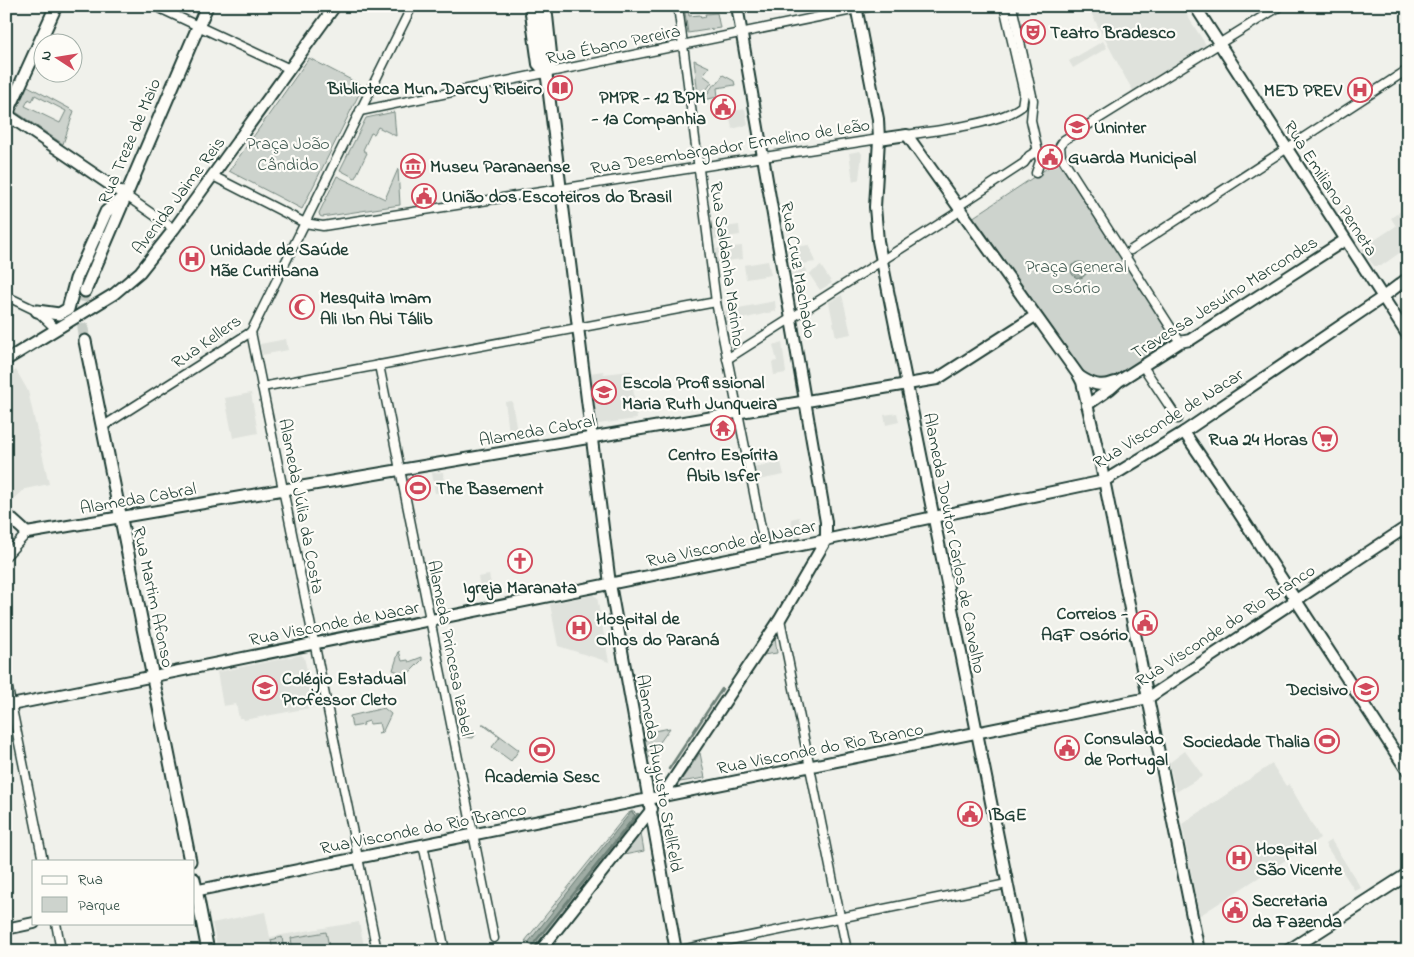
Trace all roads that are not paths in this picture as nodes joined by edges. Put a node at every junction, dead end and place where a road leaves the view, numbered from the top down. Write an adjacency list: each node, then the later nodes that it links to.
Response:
1 (56, 6): 25 (main road)
2 (156, 6): 17 (street)
3 (206, 6): 17 (main road, Rua Treze de Maio)
4 (335, 6): 21 (street, Avenida Jaime Reis)
5 (412, 6): 24 (street, Rua Kellers)
6 (530, 6): 23 (street)
7 (538, 6): 23 (street, Alameda Augusto Stellfeld)
8 (546, 6): 23 (street)
9 (678, 6): 20 (street, Rua Saldanha Marinho)
10 (737, 6): 18 (street, Rua Cruz Machado)
11 (872, 6): 16 (street, Rua Ébano Pereira)
12 (1004, 6): 26 (street, Rua Desembargador Ermelino de Leão)
13 (1012, 6): 29 (street)
14 (1195, 6): 19 (street, Rua Emiliano Perneta)
15 (1280, 6): 19 (street)
16 (856, 8): 18 (street, Rua Ébano Pereira); 27 (street, Alameda Doutor Carlos de Carvalho)
17 (198, 26): 21 (street); 35 (main road, Rua Treze de Maio)
18 (742, 33): 20 (street, Rua Ébano Pereira); 30 (street, Rua Cruz Machado)
19 (1220, 44): 28 (street, Rua Emiliano Perneta); 55 (street)
20 (683, 45): 23 (street, Rua Ébano Pereira); 31 (street, Rua Saldanha Marinho)
21 (290, 69): 33 (street, Avenida Jaime Reis)
22 (1404, 72): 28 (street)
23 (546, 73): 24 (street, Rua Ébano Pereira); 34 (street, Alameda Augusto Stellfeld)
24 (360, 111): 37 (street, Rua Kellers)
25 (6, 115): 35 (street)
26 (907, 135): 27 (street, Rua Desembargador Ermelino de Leão); 36 (street)
27 (879, 139): 30 (street, Rua Desembargador Ermelino de Leão); 41 (street, Alameda Doutor Carlos de Carvalho)
28 (1286, 148): 39 (street, Rua Emiliano Perneta); 40 (street)
29 (1037, 151): 32 (street); 36 (street)
30 (763, 157): 31 (street, Rua Desembargador Ermelino de Leão); 49 (street, Rua Cruz Machado)
31 (698, 167): 34 (street, Rua Desembargador Ermelino de Leão); 46 (street, Rua Saldanha Marinho)
32 (1036, 173)
33 (213, 176): 37 (street, Rua Desembargador Ermelino de Leão); 38 (street, Avenida Jaime Reis)
34 (560, 189): 37 (street, Rua Desembargador Ermelino de Leão); 50 (street, Alameda Augusto Stellfeld)
35 (125, 196): 38 (street); 43 (main road, Rua Treze de Maio); 47 (main road)
36 (960, 208): 41 (street); 48 (street)
37 (305, 223): 52 (street, Rua Kellers)
38 (174, 229): 51 (street, Avenida Jaime Reis)
39 (1346, 240): 45 (street, Rua Emiliano Perneta); 55 (street, Travessa Jesuíno Marcondes)
40 (1131, 250)
41 (882, 260): 49 (street); 62 (street, Alameda Doutor Carlos de Carvalho)
42 (1408, 278): 45 (street, Rua Visconde de Nacar)
43 (85, 291)
44 (6, 296): 47 (street)
45 (1383, 297): 53 (street, Rua Emiliano Perneta); 69 (street, Rua Visconde de Nacar)
46 (716, 302): 50 (street); 56 (street, Rua Saldanha Marinho)
47 (37, 311): 51 (street)
48 (1035, 316): 60 (street); 62 (street, Alameda Cabral)
49 (791, 318): 56 (street); 64 (street, Rua Cruz Machado)
50 (578, 328): 58 (street); 70 (street, Alameda Augusto Stellfeld)
51 (56, 330): 57 (street, Avenida Jaime Reis)
52 (251, 332): 63 (street, Alameda Júlia da Costa); 68 (street, Rua Kellers)
53 (1408, 336)
54 (85, 341): 68 (main road, Rua Martim Afonso)
55 (1180, 342): 61 (street, Travessa Jesuíno Marcondes)
56 (727, 359): 66 (street, Rua Saldanha Marinho)
57 (6, 360)
58 (379, 365): 63 (street); 71 (street, Alameda Princesa Izabel)
59 (1146, 371): 67 (street)
60 (1079, 376): 61 (street, Travessa Jesuíno Marcondes); 65 (street)
61 (1119, 381): 65 (street, Travessa Jesuíno Marcondes)
62 (907, 384): 64 (street, Alameda Cabral); 76 (street, Alameda Doutor Carlos de Carvalho)
63 (262, 386): 73 (street, Alameda Júlia da Costa)
64 (805, 402): 66 (street, Alameda Cabral); 79 (street, Rua Cruz Machado)
65 (1087, 405): 72 (street)
66 (738, 413): 70 (street, Alameda Cabral); 80 (street, Rua Saldanha Marinho)
67 (1178, 419)
68 (102, 427): 75 (main road, Rua Martim Afonso)
69 (1184, 432): 72 (street, Rua Visconde de Nacar); 83 (street)
70 (591, 438): 71 (street, Alameda Cabral); 82 (street, Alameda Augusto Stellfeld)
71 (400, 470): 73 (street, Alameda Cabral); 85 (street, Alameda Princesa Izabel)
72 (1104, 481): 76 (street, Rua Visconde de Nacar); 89 (street)
73 (283, 490): 75 (street, Alameda Cabral); 86 (street, Alameda Júlia da Costa)
74 (6, 514): 78 (street)
75 (120, 517): 78 (street, Alameda Cabral); 87 (main road, Rua Martim Afonso)
76 (933, 517): 79 (street, Rua Visconde de Nacar); 91 (street, Alameda Doutor Carlos de Carvalho)
77 (1408, 526): 83 (street, Rua Visconde do Rio Branco)
78 (27, 533): 81 (street)
79 (826, 540): 80 (street, Rua Visconde de Nacar); 84 (street)
80 (766, 552): 82 (street, Rua Visconde de Nacar)
81 (6, 556)
82 (610, 584): 85 (street, Rua Visconde de Nacar); 95 (street, Alameda Augusto Stellfeld)
83 (1296, 600): 89 (street, Rua Visconde do Rio Branco); 93 (street)
84 (780, 619): 92 (street); 94 (street)
85 (430, 620): 86 (street, Rua Visconde de Nacar); 97 (street, Alameda Princesa Izabel)
86 (315, 644): 87 (street, Rua Visconde de Nacar); 99 (street, Alameda Júlia da Costa)
87 (153, 677): 90 (street, Rua Visconde de Nacar); 101 (main road, Rua Martim Afonso)
88 (6, 679): 90 (street)
89 (1148, 698): 91 (street, Rua Visconde do Rio Branco); 119 (street)
90 (9, 706): 100 (street)
91 (977, 732): 92 (street, Rua Visconde do Rio Branco); 103 (street, Alameda Doutor Carlos de Carvalho)
92 (810, 766): 94 (street, Rua Visconde do Rio Branco); 106 (street)
93 (1408, 772)
94 (662, 796): 95 (street, Rua Visconde do Rio Branco); 96 (street)
95 (648, 799): 96 (street, Alameda Augusto Stellfeld); 97 (street, Rua Visconde do Rio Branco)
96 (650, 812): 115 (street); 116 (street, Alameda Augusto Stellfeld)
97 (473, 834): 98 (street, Rua Visconde do Rio Branco); 110 (street, Alameda Princesa Izabel)
98 (423, 844): 99 (street, Rua Visconde do Rio Branco); 114 (street)
99 (358, 858): 104 (street, Rua Visconde do Rio Branco); 113 (street, Alameda Júlia da Costa)
100 (43, 860)
101 (190, 860)
102 (1408, 874): 120 (main road)
103 (1007, 884): 106 (street); 118 (street, Alameda Doutor Carlos de Carvalho)
104 (195, 887)
105 (195, 892): 112 (main road)
106 (840, 918): 116 (street); 117 (street)
107 (32, 923): 109 (street)
108 (56, 924): 111 (street)
109 (6, 929)
110 (494, 938)
111 (61, 951)
112 (208, 951)
113 (377, 951)
114 (445, 951)
115 (540, 951)
116 (676, 951)
117 (847, 951)
118 (1021, 951)
119 (1199, 951)
120 (1288, 951)

